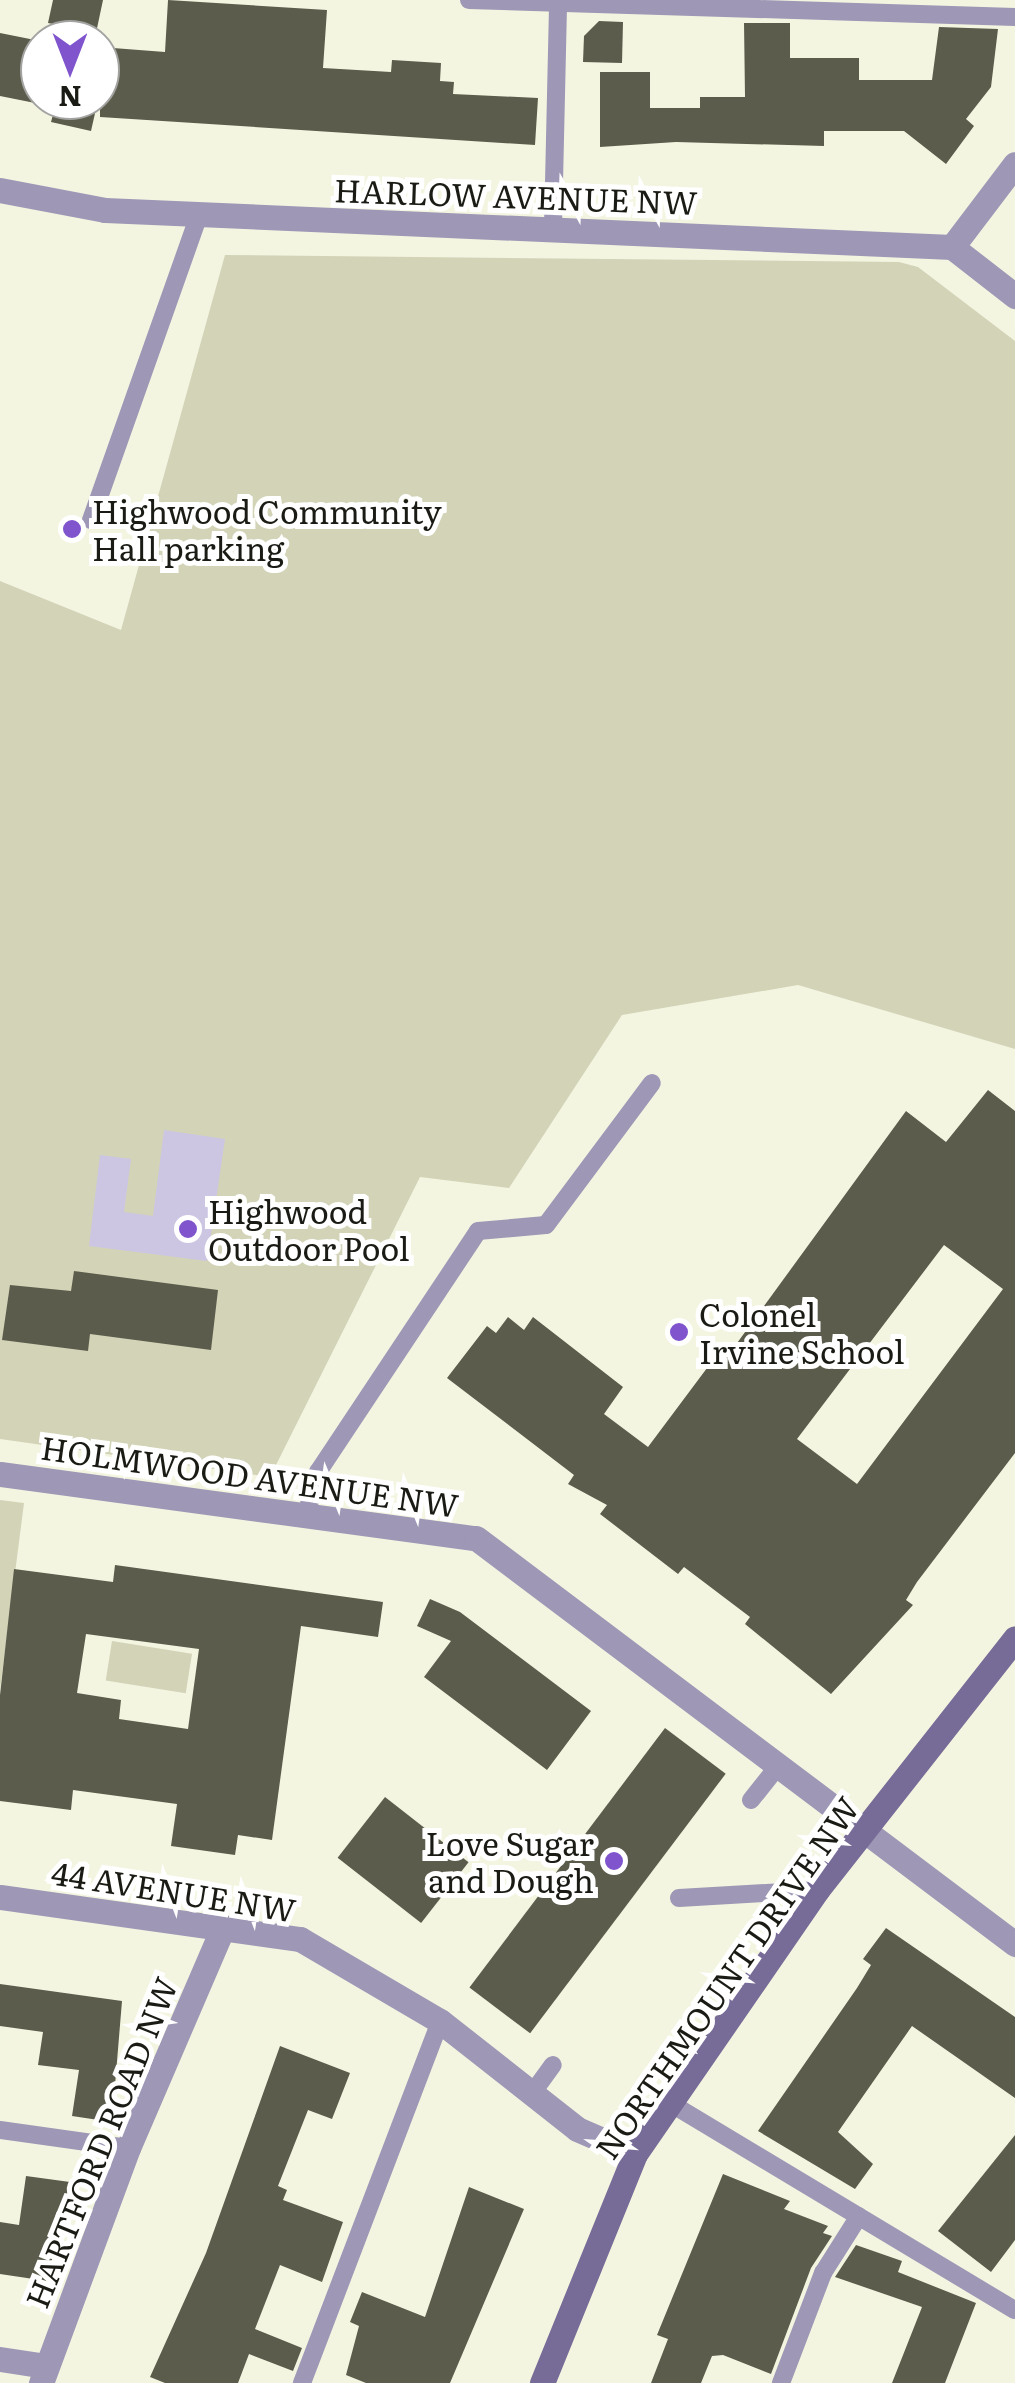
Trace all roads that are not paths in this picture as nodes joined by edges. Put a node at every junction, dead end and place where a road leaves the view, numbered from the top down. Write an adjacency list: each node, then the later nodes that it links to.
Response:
1 (469, 0): 2 (lane)
2 (558, 3): 3 (lane); 7 (lane)
3 (1015, 17)
4 (1015, 164): 8 (street)
5 (0, 190): 6 (street, HARLOW AVENUE NW)
6 (199, 216): 7 (street, HARLOW AVENUE NW); 10 (lane)
7 (553, 227): 8 (street, HARLOW AVENUE NW)
8 (952, 247): 9 (street)
9 (1015, 296)
10 (90, 520)
11 (652, 1083): 13 (lane)
12 (0, 1474): 13 (street, HOLMWOOD AVENUE NW)
13 (306, 1515): 15 (street, HOLMWOOD AVENUE NW)
14 (1015, 1638): 17 (street, NORTHMOUNT DRIVE NW)
15 (778, 1766): 16 (lane); 17 (street, HOLMWOOD AVENUE NW)
16 (752, 1800)
17 (865, 1830): 18 (street, NORTHMOUNT DRIVE NW); 22 (street, HOLMWOOD AVENUE NW)
18 (818, 1890): 20 (lane); 26 (street, NORTHMOUNT DRIVE NW)
19 (0, 1897): 21 (street, 44 AVENUE NW)
20 (679, 1898)
21 (223, 1927): 23 (street, 44 AVENUE NW); 28 (street, HARTFORD ROAD NW)
22 (1015, 1944)
23 (440, 2021): 25 (street, 44 AVENUE NW); 34 (lane)
24 (553, 2065): 25 (lane)
25 (531, 2095): 29 (street, 44 AVENUE NW)
26 (670, 2103): 29 (street, NORTHMOUNT DRIVE NW); 30 (lane)
27 (0, 2130): 28 (lane)
28 (128, 2148): 33 (street, HARTFORD ROAD NW)
29 (635, 2154): 35 (street, NORTHMOUNT DRIVE NW)
30 (859, 2216): 31 (lane); 36 (lane)
31 (1015, 2310)
32 (0, 2359): 33 (street)
33 (43, 2375)
34 (302, 2383)
35 (542, 2383)
36 (781, 2383)

